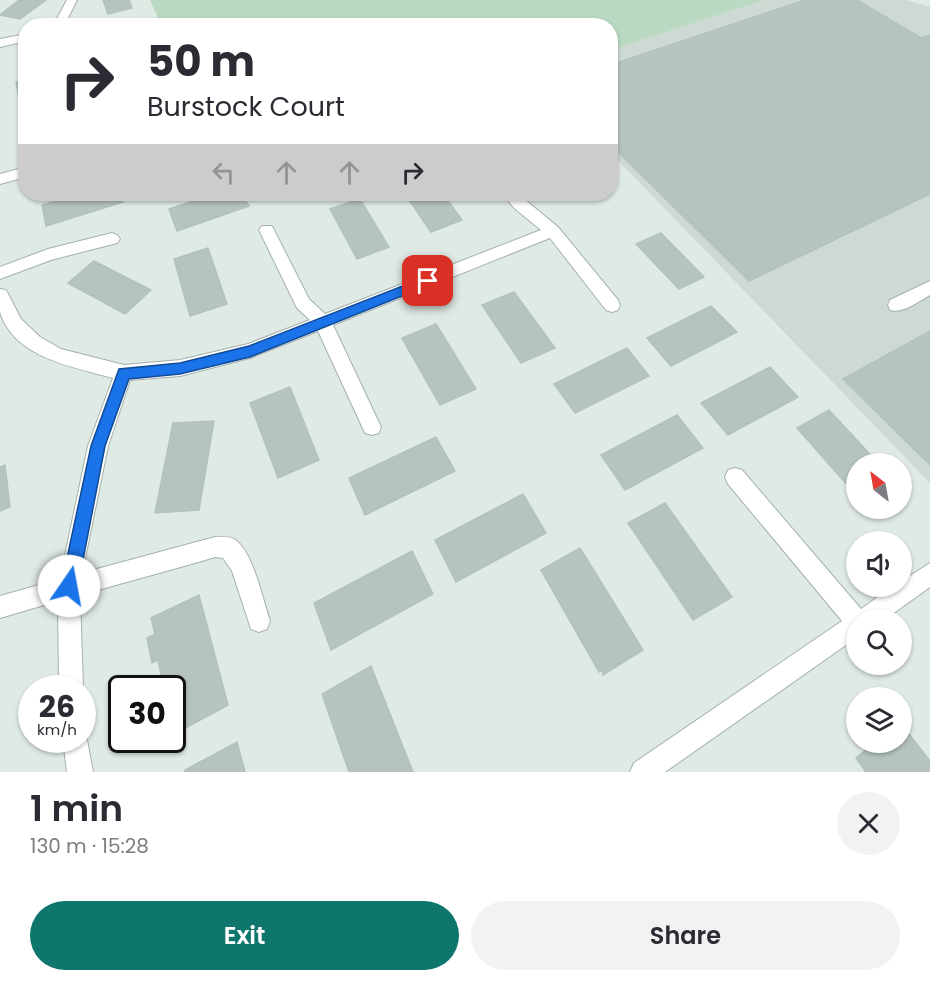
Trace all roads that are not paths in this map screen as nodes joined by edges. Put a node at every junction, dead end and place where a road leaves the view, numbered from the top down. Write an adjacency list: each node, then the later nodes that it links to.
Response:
1 (72, 0): 2 (street)
2 (62, 18)
3 (18, 39): 4 (street)
4 (0, 43)
5 (18, 174): 6 (street)
6 (0, 179)
7 (516, 201): 9 (street)
8 (267, 230): 16 (street)
9 (553, 231): 14 (street); 16 (street)
10 (112, 239): 11 (street)
11 (0, 273)
12 (930, 287): 15 (street)
13 (0, 295): 17 (street)
14 (612, 305)
15 (896, 305)
16 (323, 323): 17 (street); 18 (street)
17 (124, 373): 21 (street)
18 (372, 427)
19 (735, 477): 24 (street)
20 (930, 574): 23 (street)
21 (69, 586): 22 (street); 25 (street); 27 (street)
22 (0, 607)
23 (880, 609)
24 (846, 610)
25 (259, 621)
26 (846, 629): 30 (street)
27 (71, 675)
28 (77, 753): 29 (street)
29 (80, 772)
30 (643, 772)

